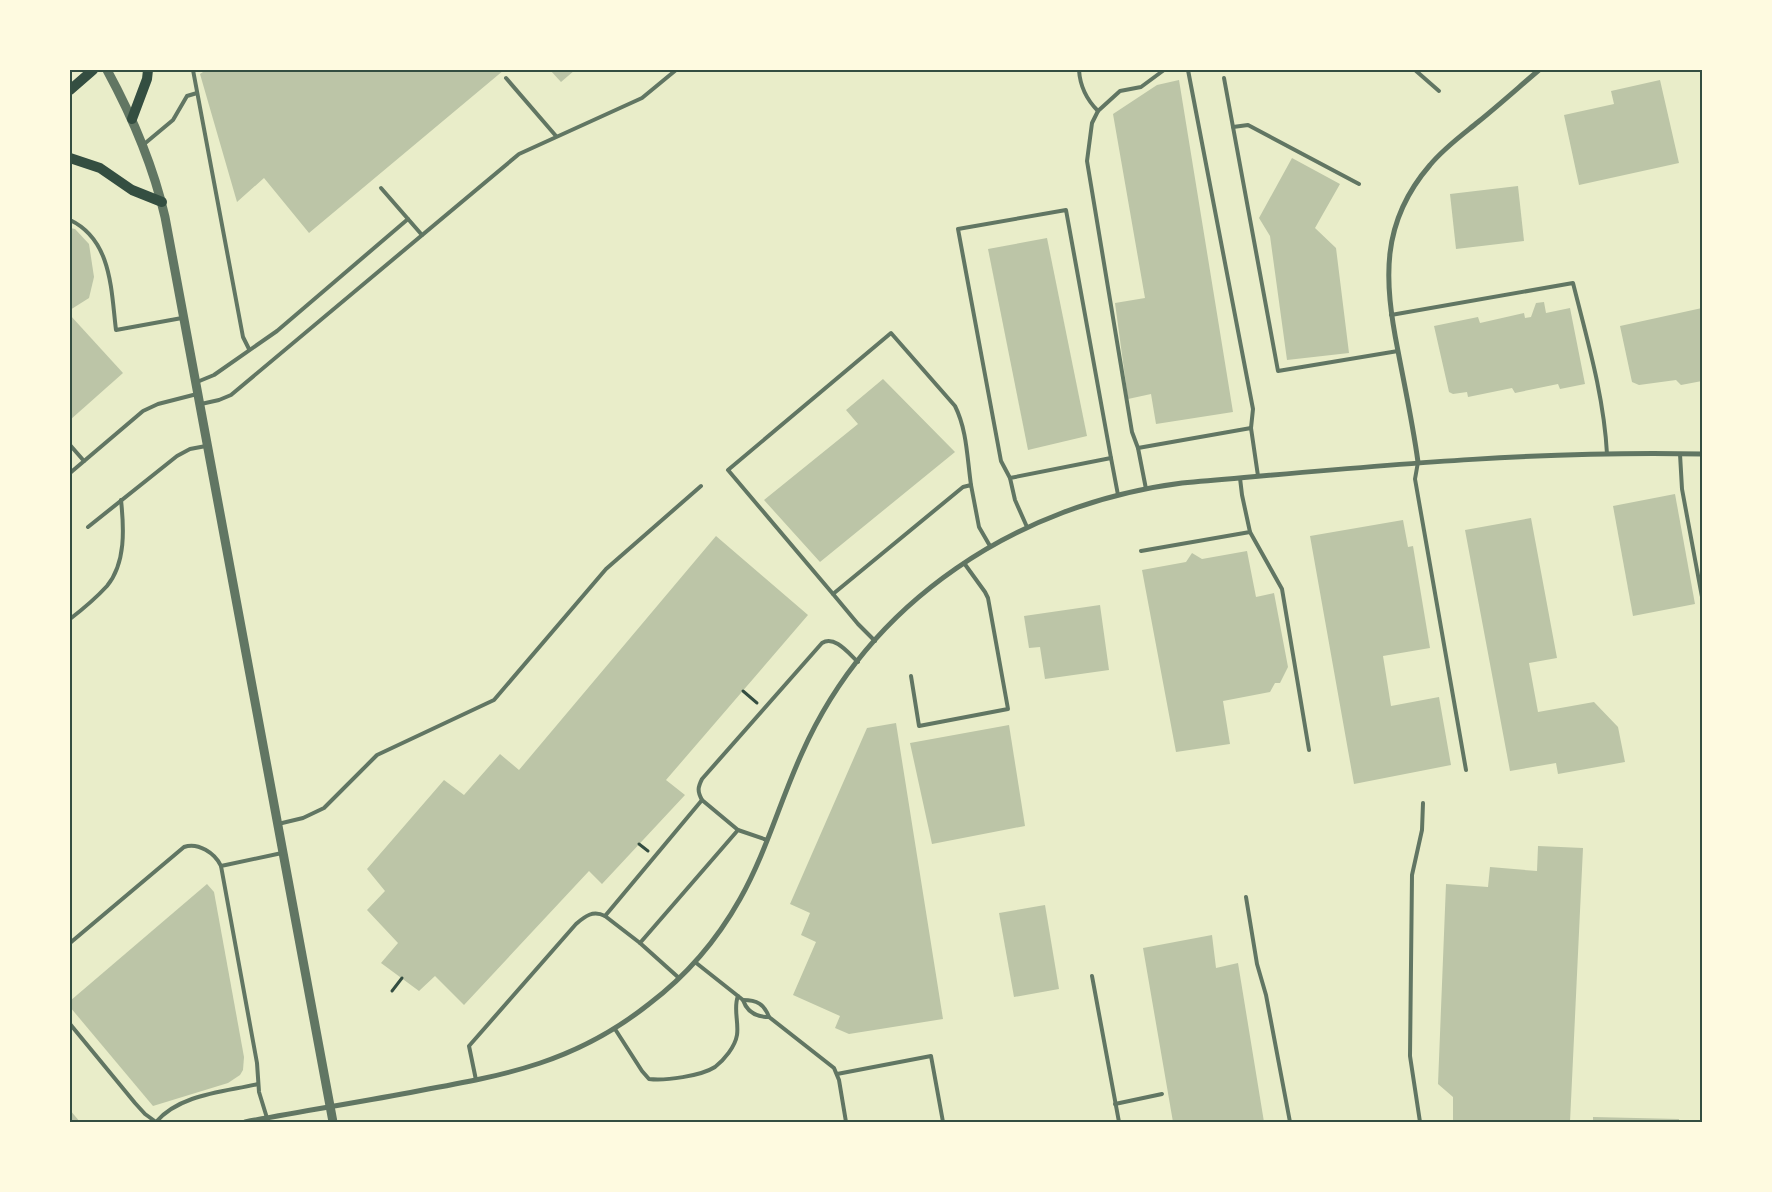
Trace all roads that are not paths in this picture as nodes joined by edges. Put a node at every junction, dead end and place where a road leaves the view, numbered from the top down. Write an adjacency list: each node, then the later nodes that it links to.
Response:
1 (93, 70): 15 (main road)
2 (107, 70): 19 (street)
3 (148, 70): 19 (main road)
4 (193, 70): 17 (lane)
5 (667, 70): 12 (lane)
6 (676, 70): 12 (lane)
7 (1078, 70): 18 (lane)
8 (1164, 70): 18 (lane)
9 (1188, 70): 37 (lane)
10 (1415, 70): 16 (lane)
11 (1539, 70): 30 (street)
12 (671, 74): 21 (lane)
13 (506, 78): 21 (lane)
14 (1224, 78): 20 (lane)
15 (70, 90)
16 (1439, 91)
17 (197, 93): 22 (lane); 32 (lane)
18 (1098, 111): 40 (lane)
19 (132, 119): 22 (street)
20 (1233, 127): 24 (lane); 33 (lane)
21 (556, 136): 29 (lane)
22 (143, 145): 26 (street)
23 (70, 158): 26 (main road)
24 (1359, 184)
25 (381, 188): 27 (lane)
26 (162, 202): 31 (street)
27 (408, 219): 29 (lane); 32 (lane)
28 (70, 220): 31 (lane)
29 (422, 235): 36 (lane)
30 (1391, 315): 33 (street); 41 (lane)
31 (184, 318): 34 (street)
32 (249, 349): 34 (lane)
33 (1398, 351): 46 (street)
34 (196, 382): 35 (street)
35 (199, 393): 36 (street); 45 (lane)
36 (201, 404): 39 (street)
37 (1251, 428): 40 (lane); 48 (lane)
38 (70, 445): 45 (lane)
39 (208, 445): 55 (lane); 72 (street)
40 (1138, 448): 53 (lane)
41 (1607, 454): 42 (street); 46 (street)
42 (1680, 454): 43 (street); 63 (lane)
43 (1702, 454)
44 (1111, 458): 49 (lane); 49 (lane); 54 (lane)
45 (84, 461): 47 (lane)
46 (1418, 462): 48 (street); 69 (lane)
47 (70, 473)
48 (1258, 476): 50 (street)
49 (1010, 478): 56 (lane)
50 (1240, 478): 53 (street); 58 (lane)
51 (971, 485): 59 (lane); 62 (lane); 62 (lane)
52 (701, 486): 72 (lane)
53 (1146, 489): 54 (street)
54 (1118, 495): 56 (street)
55 (121, 500): 57 (lane); 64 (lane)
56 (1027, 526): 59 (street)
57 (88, 527)
58 (1250, 532): 60 (lane); 68 (lane)
59 (990, 546): 61 (street)
60 (1141, 551)
61 (964, 563): 65 (street); 67 (lane)
62 (833, 594): 65 (lane)
63 (1702, 597)
64 (70, 620)
65 (875, 641): 66 (street)
66 (858, 662): 70 (lane); 74 (street)
67 (910, 676)
68 (1309, 750)
69 (1466, 770)
70 (702, 800): 73 (lane); 78 (lane)
71 (1423, 803): 102 (lane)
72 (278, 824): 75 (street)
73 (738, 830): 74 (lane); 79 (lane)
74 (767, 840): 81 (street)
75 (284, 853): 76 (lane); 94 (street)
76 (221, 866): 80 (lane); 91 (lane)
77 (1246, 897): 101 (lane)
78 (605, 916): 79 (lane); 90 (lane)
79 (640, 942): 83 (lane)
80 (70, 943)
81 (695, 962): 83 (street); 84 (lane)
82 (1092, 976): 93 (lane)
83 (679, 978): 88 (street)
84 (738, 996): 85 (lane); 88 (lane)
85 (743, 1000): 86 (lane); 86 (lane)
86 (769, 1017): 89 (lane)
87 (70, 1024): 91 (lane)
88 (614, 1029): 90 (street)
89 (837, 1074): 98 (lane); 99 (lane)
90 (476, 1080): 94 (street)
91 (258, 1084): 95 (lane)
92 (1162, 1094): 93 (lane)
93 (1115, 1104): 100 (lane)
94 (330, 1107): 95 (street); 97 (street)
95 (267, 1118): 96 (street)
96 (245, 1122)
97 (333, 1122)
98 (846, 1122)
99 (944, 1122)
100 (1118, 1122)
101 (1290, 1122)
102 (1420, 1122)

